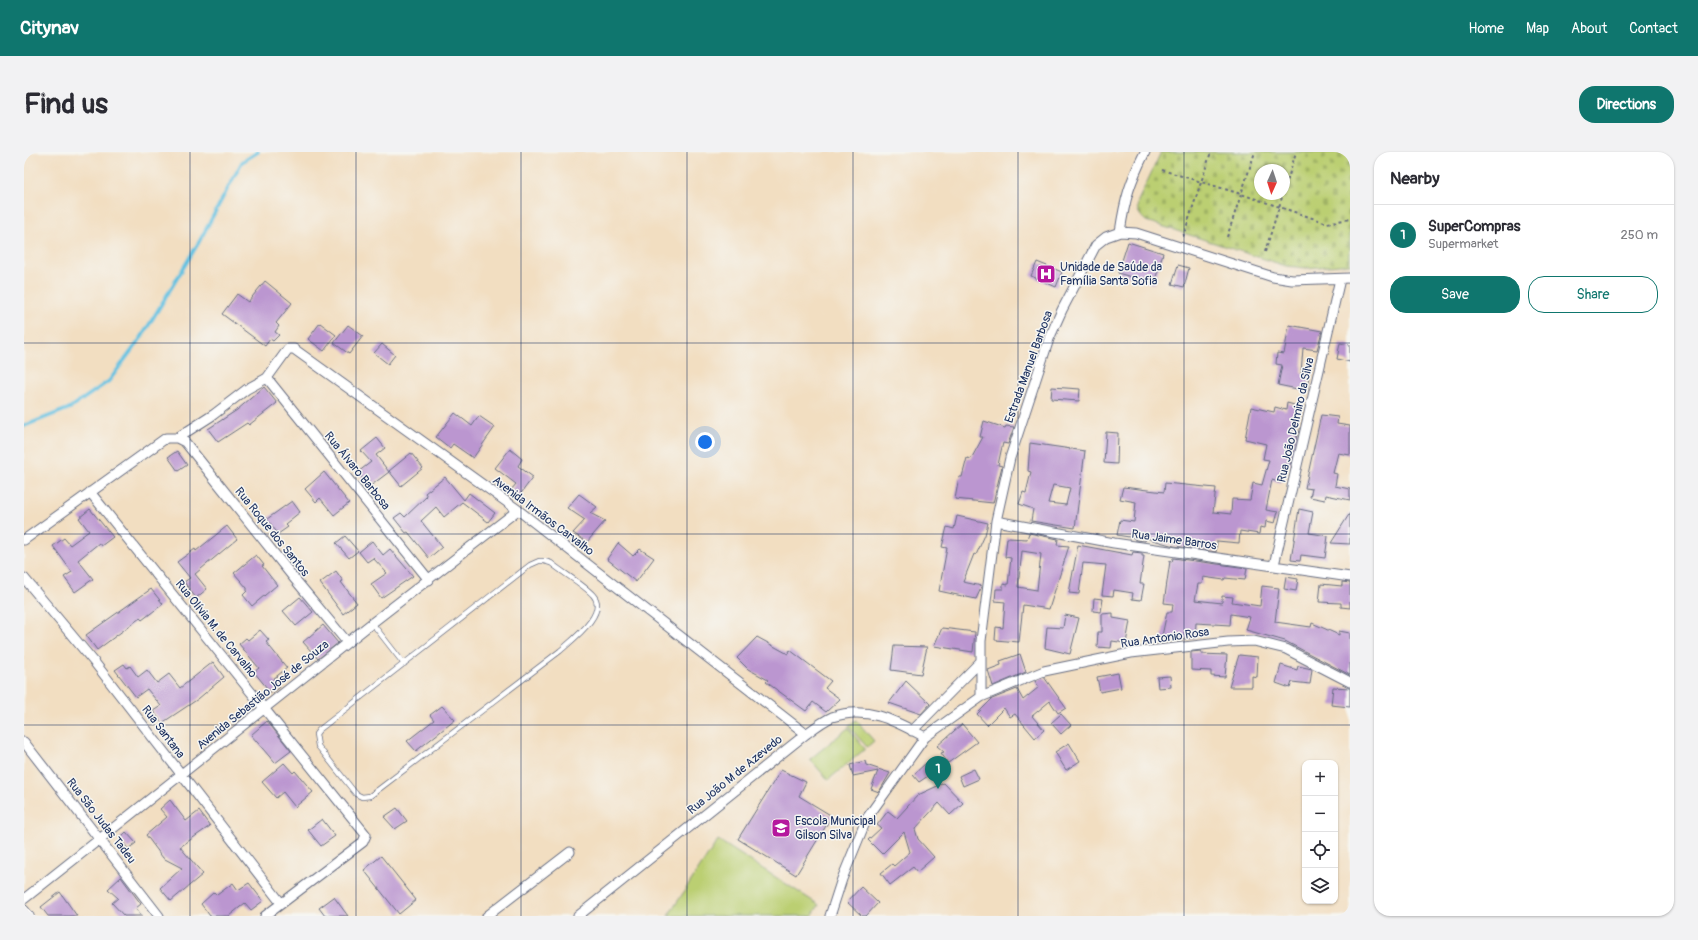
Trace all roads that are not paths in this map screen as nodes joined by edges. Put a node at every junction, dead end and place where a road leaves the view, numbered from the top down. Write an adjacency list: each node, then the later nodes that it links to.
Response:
1 (1145, 152): 2 (street)
2 (1120, 232): 4 (street); 9 (street, Estrada Manuel Barbosa)
3 (1350, 278): 4 (street)
4 (1340, 280): 11 (street, Rua João Delmiro da Silva)
5 (267, 378): 6 (street); 8 (street, Avenida Irmãos Carvalho); 14 (street, Rua Álvaro Barbosa)
6 (177, 438): 7 (street); 16 (street, Rua Roque dos Santos)
7 (90, 492): 10 (street); 21 (street, Rua Olívia M. de Carvalho)
8 (518, 510): 14 (street, Avenida Sebastião José de Souza); 23 (street, Avenida Irmãos Carvalho)
9 (996, 521): 11 (street, Rua Jaime Barros); 17 (street, Estrada Manuel Barbosa)
10 (24, 540)
11 (1274, 565): 12 (street, Rua Jaime Barros)
12 (1350, 577)
13 (24, 578): 26 (street, Rua Santana)
14 (428, 580): 15 (street, Avenida Sebastião José de Souza)
15 (372, 623): 16 (street, Avenida Sebastião José de Souza); 18 (lane)
16 (347, 642): 21 (street, Avenida Sebastião José de Souza)
17 (981, 661): 20 (street, Estrada Manuel Barbosa); 22 (street)
18 (404, 664): 18 (lane)
19 (1350, 682): 20 (street, Rua Antonio Rosa)
20 (981, 697): 24 (street)
21 (265, 710): 26 (street, Avenida Sebastião José de Souza); 30 (street, Rua Olívia M. de Carvalho)
22 (912, 731): 23 (street, Rua João M de Azevedo); 24 (street, Rua João M de Azevedo)
23 (806, 734): 36 (street, Rua João M de Azevedo)
24 (925, 737): 37 (street)
25 (24, 742): 27 (street, Rua São Judas Tadeu)
26 (181, 775): 27 (street, Avenida Sebastião José de Souza); 30 (street, Rua Santana)
27 (100, 839): 29 (street, Avenida Sebastião José de Souza); 33 (street, Rua São Judas Tadeu)
28 (570, 852): 35 (street)
29 (24, 899)
30 (281, 903): 34 (street)
31 (24, 910): 32 (street)
32 (29, 916)
33 (159, 916)
34 (264, 916)
35 (487, 916)
36 (578, 916)
37 (830, 916)

